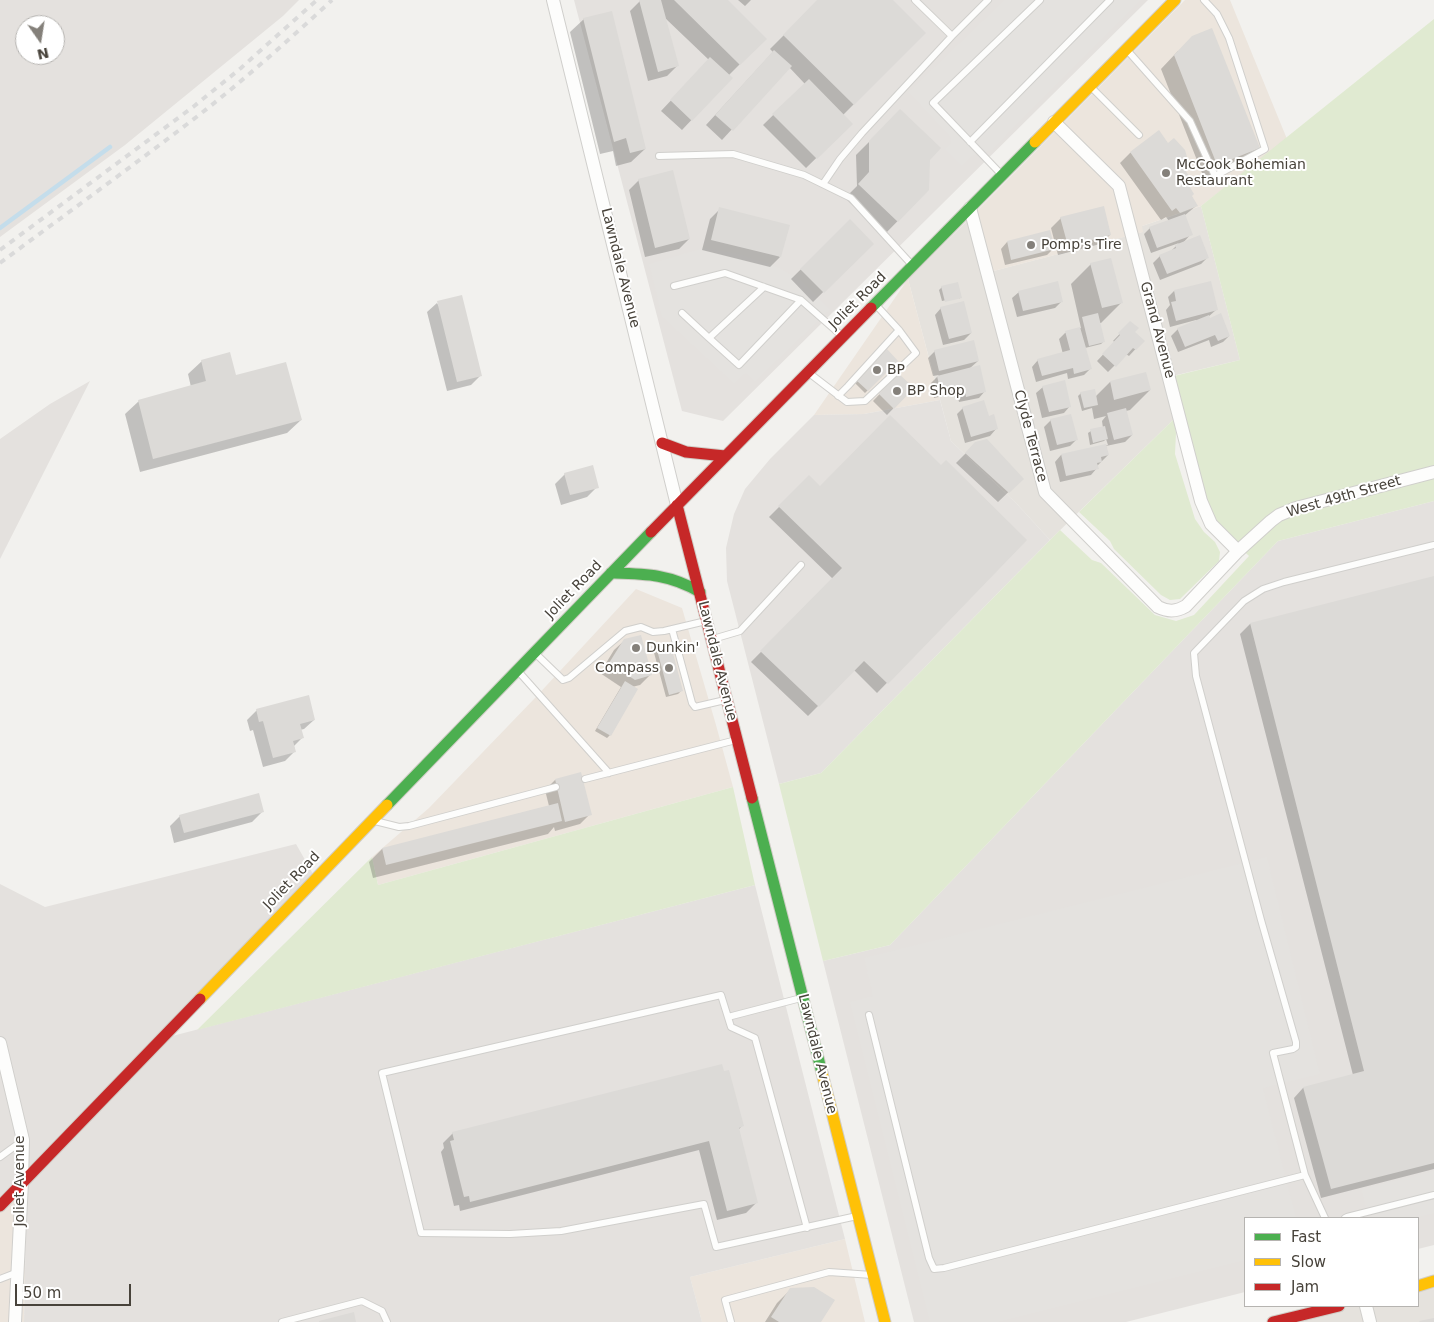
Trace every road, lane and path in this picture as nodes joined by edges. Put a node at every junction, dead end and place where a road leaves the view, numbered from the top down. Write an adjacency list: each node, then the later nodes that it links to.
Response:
1 (553, 0): 29 (street, Lawndale Avenue)
2 (915, 0): 8 (lane)
3 (988, 0): 8 (lane)
4 (1040, 0): 13 (lane)
5 (1110, 0): 13 (lane)
6 (1175, 0): 9 (main road, Joliet Road)
7 (1204, 0): 9 (lane)
8 (952, 36): 16 (lane)
9 (1126, 49): 10 (main road, Joliet Road)
10 (1090, 86): 11 (main road, Joliet Road); 12 (lane)
11 (1054, 122): 15 (main road, Joliet Road); 34 (street, Grand Avenue)
12 (1139, 135)
13 (970, 142): 15 (lane)
14 (659, 156): 16 (lane)
15 (1002, 176): 17 (main road, Joliet Road)
16 (823, 184): 18 (lane)
17 (970, 208): 18 (main road, Joliet Road); 38 (street, Clyde Terrace)
18 (913, 266): 22 (main road, Joliet Road)
19 (674, 286): 20 (lane)
20 (764, 287): 21 (lane); 26 (lane)
21 (801, 300): 25 (lane); 26 (lane)
22 (875, 304): 24 (lane); 25 (main road, Joliet Road)
23 (682, 313): 26 (lane)
24 (899, 330): 28 (lane); 28 (lane)
25 (842, 337): 27 (main road, Joliet Road)
26 (709, 338)
27 (808, 373): 28 (lane); 30 (main road, Joliet Road)
28 (838, 396)
29 (662, 443): 30 (main road); 32 (street, Lawndale Avenue)
30 (725, 456): 32 (main road, Joliet Road)
31 (1434, 472): 34 (street, West 49th Street)
32 (678, 505): 36 (main road, Joliet Road); 37 (main road, Lawndale Avenue)
33 (1434, 545): 56 (lane)
34 (1238, 551): 38 (street, West 49th Street)
35 (801, 565): 41 (lane)
36 (611, 573): 37 (main road); 42 (main road, Joliet Road)
37 (700, 592): 39 (main road, Lawndale Avenue)
38 (1172, 611)
39 (707, 620): 40 (lane); 41 (main road, Lawndale Avenue)
40 (672, 629): 42 (lane); 44 (lane)
41 (712, 640): 44 (main road, Lawndale Avenue)
42 (534, 652): 43 (main road, Joliet Road)
43 (517, 670): 46 (lane); 49 (main road, Joliet Road)
44 (727, 699): 45 (main road, Lawndale Avenue)
45 (737, 739): 46 (lane); 50 (main road, Lawndale Avenue)
46 (609, 773): 47 (lane)
47 (585, 779)
48 (556, 787): 49 (lane)
49 (372, 820): 57 (main road, Joliet Road)
50 (803, 998): 52 (lane); 60 (main road, Lawndale Avenue)
51 (869, 1015): 56 (lane)
52 (728, 1017): 63 (lane); 63 (lane)
53 (0, 1043): 54 (street, Joliet Avenue)
54 (23, 1140): 55 (lane); 57 (street, Joliet Avenue)
55 (0, 1157)
56 (1305, 1175): 61 (lane)
57 (22, 1182): 59 (main road, Joliet Road); 64 (street, Joliet Avenue)
58 (1434, 1195): 62 (lane)
59 (0, 1206)
60 (858, 1216): 63 (lane); 65 (main road, Lawndale Avenue)
61 (1325, 1217)
62 (1346, 1217)
63 (807, 1228)
64 (18, 1272): 66 (lane); 72 (street, Joliet Avenue)
65 (873, 1275): 75 (lane); 76 (main road, Lawndale Avenue)
66 (0, 1279)
67 (1434, 1281): 68 (main road)
68 (1419, 1286)
69 (1335, 1307): 71 (main road)
70 (1366, 1307): 78 (street)
71 (1288, 1320): 77 (main road)
72 (15, 1322)
73 (282, 1322): 74 (lane)
74 (387, 1322)
75 (731, 1322)
76 (885, 1322)
77 (1273, 1322)
78 (1370, 1322)

